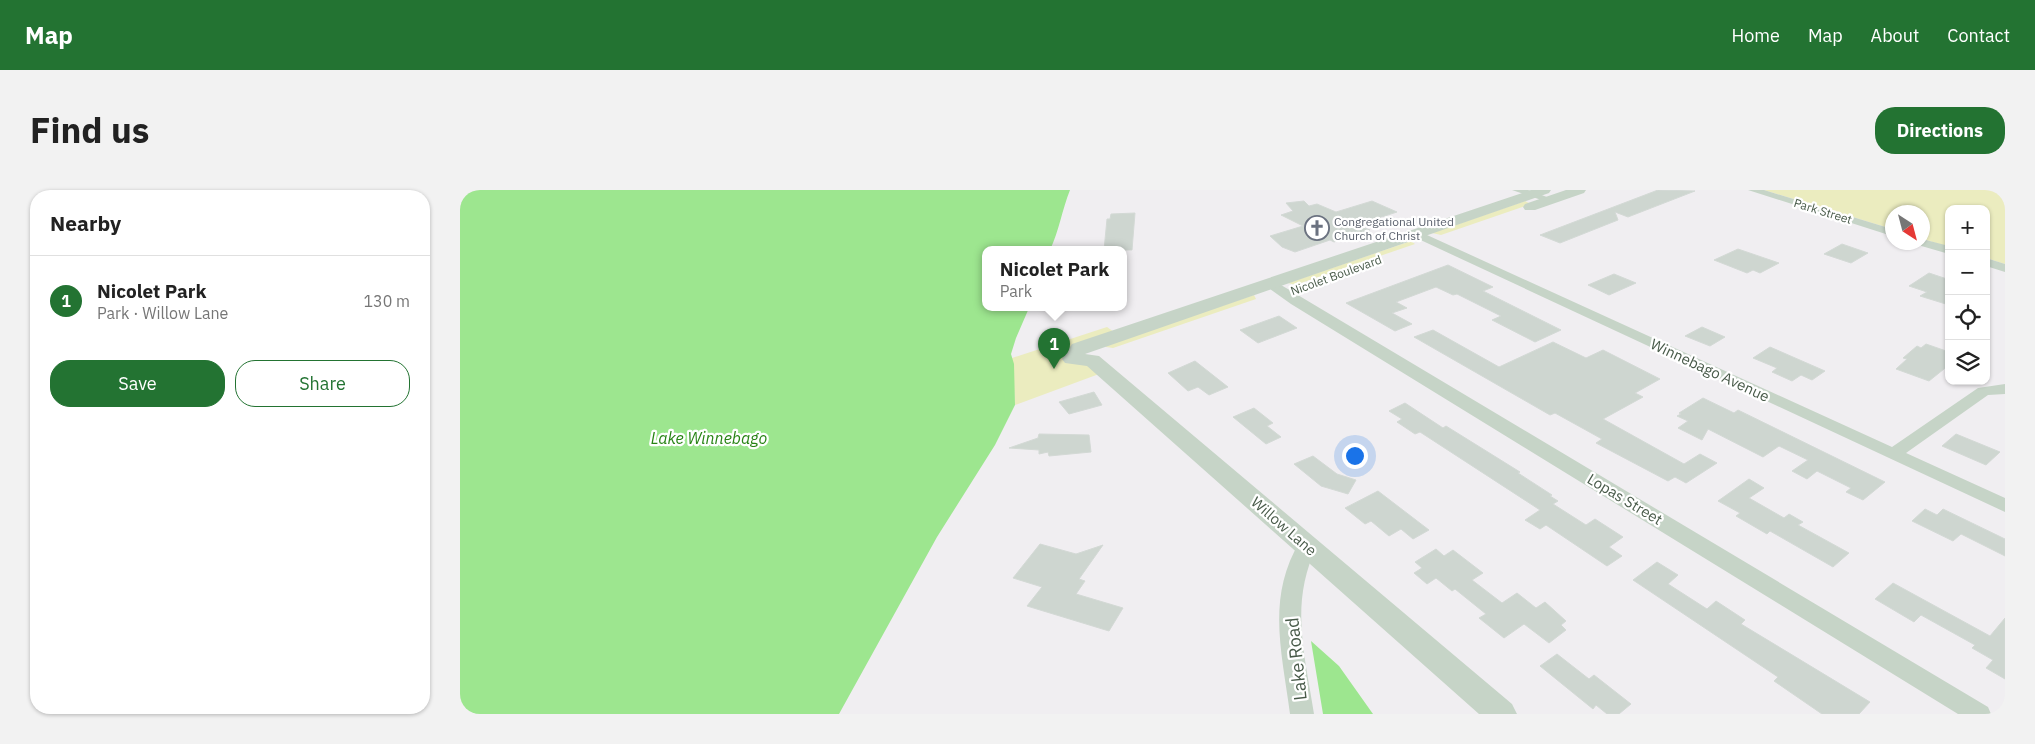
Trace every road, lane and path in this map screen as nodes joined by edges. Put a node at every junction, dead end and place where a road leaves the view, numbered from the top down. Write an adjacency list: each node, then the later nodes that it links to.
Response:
1 (1579, 190): 3 (street, Nicolet Boulevard)
2 (1753, 190): 4 (street, Park Street)
3 (1536, 194): 5 (street, Nicolet Boulevard)
4 (1885, 231)
5 (1424, 238): 10 (street, Nicolet Boulevard); 13 (street, Winnebago Avenue)
6 (1930, 244): 7 (street)
7 (1945, 249)
8 (1990, 263): 9 (street)
9 (2005, 268)
10 (1278, 288): 11 (street, Nicolet Boulevard); 18 (street, Lopas Street)
11 (1085, 354): 15 (street, Willow Lane)
12 (2005, 389): 13 (street)
13 (1894, 454): 14 (street, Winnebago Avenue)
14 (2005, 506)
15 (1307, 546): 16 (street, Lake Road); 17 (street, Willow Lane)
16 (1302, 714)
17 (1501, 714)
18 (1979, 714)

